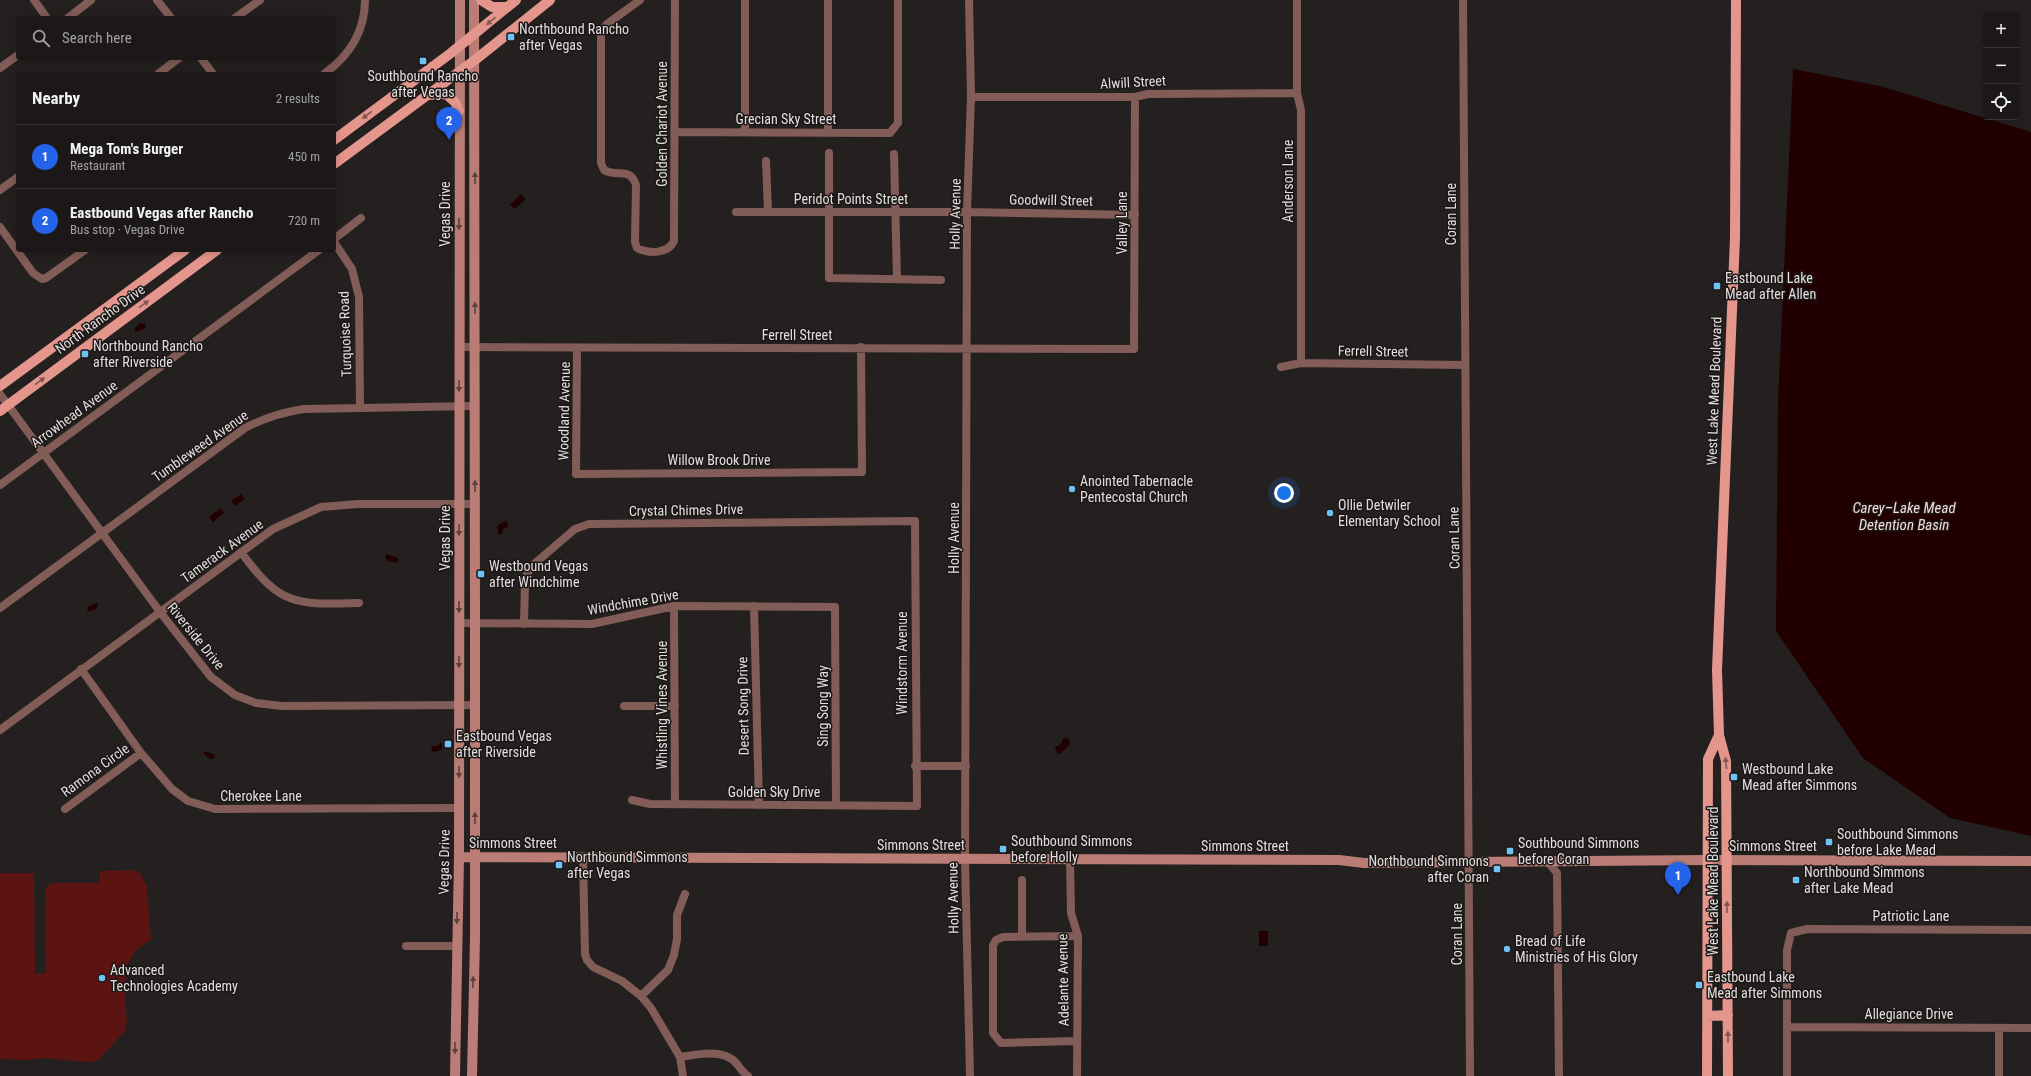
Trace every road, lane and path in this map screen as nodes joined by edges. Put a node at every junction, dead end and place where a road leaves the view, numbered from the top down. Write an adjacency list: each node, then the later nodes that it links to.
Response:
1 (34, 0): 21 (street)
2 (92, 0): 22 (street)
3 (157, 0): 23 (street)
4 (260, 0): 24 (street)
5 (365, 0): 35 (street)
6 (460, 0): 26 (main road, Vegas Drive)
7 (474, 0): 25 (main road)
8 (481, 0): 20 (main road)
9 (516, 0): 20 (main road)
10 (550, 0): 30 (main road)
11 (640, 0): 41 (street, Golden Chariot Avenue)
12 (675, 0): 41 (street, Golden Chariot Avenue)
13 (745, 0): 42 (street)
14 (828, 0): 43 (street)
15 (898, 0): 43 (street, Grecian Sky Street)
16 (969, 0): 38 (street, Holly Avenue)
17 (1297, 0): 36 (street, Anderson Lane)
18 (1462, 0): 76 (street, Coran Lane)
19 (1736, 0): 108 (main road, West Lake Mead Boulevard)
20 (507, 7): 25 (main road, one-way to 25)
21 (46, 16)
22 (71, 16)
23 (169, 16)
24 (238, 16)
25 (474, 34): 26 (main road); 30 (main road)
26 (460, 46): 32 (main road, Vegas Drive); 44 (main road, one-way to 44)
27 (16, 56): 31 (street)
28 (176, 60): 33 (street)
29 (202, 60): 34 (street)
30 (475, 60): 32 (main road); 70 (main road, one-way to 30)
31 (0, 68)
32 (460, 71): 37 (main road); 40 (main road, Vegas Drive)
33 (161, 72)
34 (212, 72)
35 (327, 72)
36 (1297, 93): 39 (street, Alwill Street); 75 (street, Anderson Lane)
37 (427, 95): 40 (main road); 48 (main road)
38 (971, 96): 39 (street, Alwill Street); 55 (street, Holly Avenue)
39 (1135, 98): 56 (street, Valley Lane)
40 (459, 111): 69 (main road, Vegas Drive, one-way to 69)
41 (675, 132): 42 (street, Grecian Sky Street)
42 (745, 132): 43 (street, Grecian Sky Street)
43 (828, 132)
44 (336, 139)
45 (829, 153): 53 (street)
46 (894, 154): 54 (street)
47 (766, 161): 52 (street)
48 (336, 163)
49 (16, 178): 50 (street)
50 (0, 190)
51 (736, 212): 52 (street, Peridot Points Street)
52 (768, 212): 53 (street, Peridot Points Street)
53 (829, 212): 54 (street, Peridot Points Street); 67 (street)
54 (896, 212): 55 (street, Peridot Points Street); 67 (street)
55 (967, 212): 56 (street, Goodwill Street); 73 (street, Holly Avenue)
56 (1135, 215): 74 (street, Valley Lane)
57 (361, 218): 59 (street)
58 (0, 227): 61 (street)
59 (336, 237)
60 (336, 245): 83 (street, Turquoise Road)
61 (16, 249)
62 (18, 252): 63 (street)
63 (82, 252)
64 (182, 252): 78 (main road, North Rancho Drive)
65 (214, 252): 80 (main road, North Rancho Drive, one-way to 65)
66 (316, 252): 85 (street, Arrowhead Avenue)
67 (897, 279): 68 (street)
68 (941, 280)
69 (459, 347): 70 (street, Ferrell Street); 81 (main road, Vegas Drive, one-way to 81)
70 (475, 347): 71 (street, Ferrell Street); 82 (main road)
71 (577, 348): 72 (street, Ferrell Street); 86 (street, Woodland Avenue)
72 (861, 348): 73 (street, Ferrell Street); 86 (street, Willow Brook Drive)
73 (968, 348): 74 (street, Ferrell Street); 111 (street, Holly Avenue)
74 (1134, 349)
75 (1302, 363): 76 (street, Ferrell Street); 77 (street, Ferrell Street)
76 (1465, 365): 128 (street, Coran Lane)
77 (1281, 367)
78 (0, 386)
79 (0, 394): 80 (street, Riverside Drive)
80 (8, 404): 84 (main road, North Rancho Drive); 85 (street, Riverside Drive)
81 (459, 406): 82 (street, Tumbleweed Avenue); 83 (street, Tumbleweed Avenue); 88 (main road, Vegas Drive)
82 (475, 406): 89 (main road, one-way to 82)
83 (360, 407): 91 (street, Tumbleweed Avenue)
84 (0, 411)
85 (43, 454): 87 (street, Arrowhead Avenue); 91 (street, Riverside Drive)
86 (576, 474)
87 (0, 485)
88 (459, 504): 89 (street, Tamerack Avenue); 92 (street, Tamerack Avenue); 99 (main road, Vegas Drive, one-way to 99)
89 (475, 504): 100 (main road)
90 (915, 521): 101 (street, Crystal Chimes Drive); 110 (street, Windstorm Avenue)
91 (101, 533): 97 (street, Tumbleweed Avenue); 98 (street, Riverside Drive)
92 (241, 552): 93 (street); 98 (street, Tamerack Avenue)
93 (359, 603)
94 (674, 606): 95 (street, Windchime Drive); 101 (street, Windchime Drive); 106 (street, Whistling Vines Avenue)
95 (754, 606): 96 (street, Windchime Drive); 114 (street, Desert Song Drive)
96 (835, 607): 115 (street, Sing Song Way)
97 (0, 608)
98 (160, 612): 102 (street, Tamerack Avenue); 103 (street, Riverside Drive)
99 (459, 623): 100 (street, Windchime Drive); 103 (main road, Vegas Drive, one-way to 103)
100 (475, 623): 101 (street, Windchime Drive); 104 (main road)
101 (524, 624)
102 (81, 668): 107 (street, Tamerack Avenue); 109 (street, Cherokee Lane)
103 (459, 705): 104 (street, Riverside Drive); 117 (main road, Vegas Drive, one-way to 117)
104 (475, 705): 120 (main road, one-way to 104)
105 (624, 706): 106 (street)
106 (675, 706): 113 (street, Whistling Vines Avenue)
107 (0, 730)
108 (1719, 735): 124 (main road, West Lake Mead Boulevard); 125 (main road, West Lake Mead Boulevard, one-way to 108)
109 (141, 752): 117 (street, Cherokee Lane); 118 (street, Ramona Circle)
110 (915, 766): 111 (street); 116 (street, Windstorm Avenue)
111 (966, 766): 122 (street, Holly Avenue)
112 (632, 800): 113 (street, Golden Sky Drive)
113 (676, 804): 114 (street, Golden Sky Drive)
114 (759, 805): 115 (street, Golden Sky Drive)
115 (836, 805): 116 (street, Golden Sky Drive)
116 (917, 806)
117 (459, 808): 119 (main road, Vegas Drive)
118 (65, 809)
119 (459, 857): 120 (main road, Simmons Street); 135 (main road, Vegas Drive, one-way to 135)
120 (475, 857): 121 (main road, Simmons Street); 145 (main road, one-way to 120)
121 (583, 857): 122 (main road, Simmons Street); 136 (street)
122 (965, 859): 123 (main road, Simmons Street); 148 (street, Holly Avenue)
123 (1070, 859): 128 (main road, Simmons Street); 133 (street, Adelante Avenue)
124 (1708, 860): 125 (main road, Simmons Street); 126 (main road, Simmons Street); 138 (main road, West Lake Mead Boulevard)
125 (1726, 860): 127 (main road, Simmons Street); 137 (main road, West Lake Mead Boulevard, one-way to 125)
126 (1547, 861): 128 (main road, Simmons Street); 151 (street)
127 (2031, 861)
128 (1469, 862): 150 (street, Coran Lane)
129 (1022, 880): 132 (street)
130 (685, 894): 136 (street)
131 (2031, 930): 139 (street, Patriotic Lane)
132 (1022, 936): 133 (street); 142 (street)
133 (1078, 936): 142 (street, Adelante Avenue)
134 (406, 946): 135 (street)
135 (456, 946): 144 (main road, Vegas Drive, one-way to 144)
136 (641, 996): 143 (street)
137 (1728, 1015): 138 (main road); 153 (main road, West Lake Mead Boulevard, one-way to 137)
138 (1707, 1016): 152 (main road, West Lake Mead Boulevard)
139 (1787, 1027): 140 (street, Allegiance Drive); 154 (street)
140 (1999, 1028): 141 (street, Allegiance Drive); 155 (street)
141 (2031, 1028)
142 (1077, 1041): 149 (street, Adelante Avenue)
143 (680, 1057): 146 (street); 147 (street)
144 (455, 1076)
145 (472, 1076)
146 (683, 1076)
147 (748, 1076)
148 (970, 1076)
149 (1077, 1076)
150 (1470, 1076)
151 (1559, 1076)
152 (1707, 1076)
153 (1728, 1076)
154 (1787, 1076)
155 (1999, 1076)

